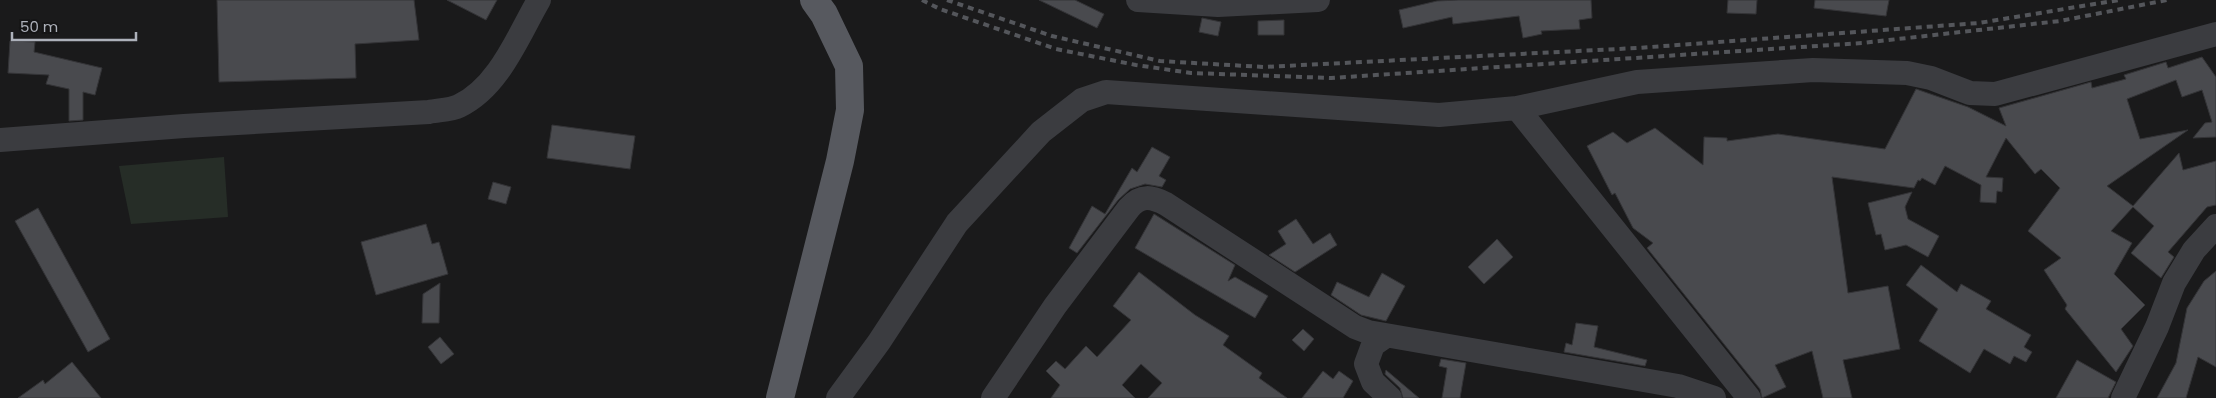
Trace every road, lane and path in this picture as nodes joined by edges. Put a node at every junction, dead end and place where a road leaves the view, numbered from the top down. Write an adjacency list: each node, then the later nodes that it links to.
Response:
1 (539, 0): 7 (street)
2 (814, 0): 10 (main road)
3 (1138, 0): 4 (street)
4 (1318, 0)
5 (2216, 34): 6 (street)
6 (1517, 108): 11 (street); 15 (street)
7 (0, 140)
8 (2216, 226): 16 (street)
9 (1386, 336): 12 (street); 13 (street); 14 (street)
10 (780, 398)
11 (838, 398)
12 (993, 398)
13 (1390, 398)
14 (1714, 398)
15 (1749, 398)
16 (2123, 398)

